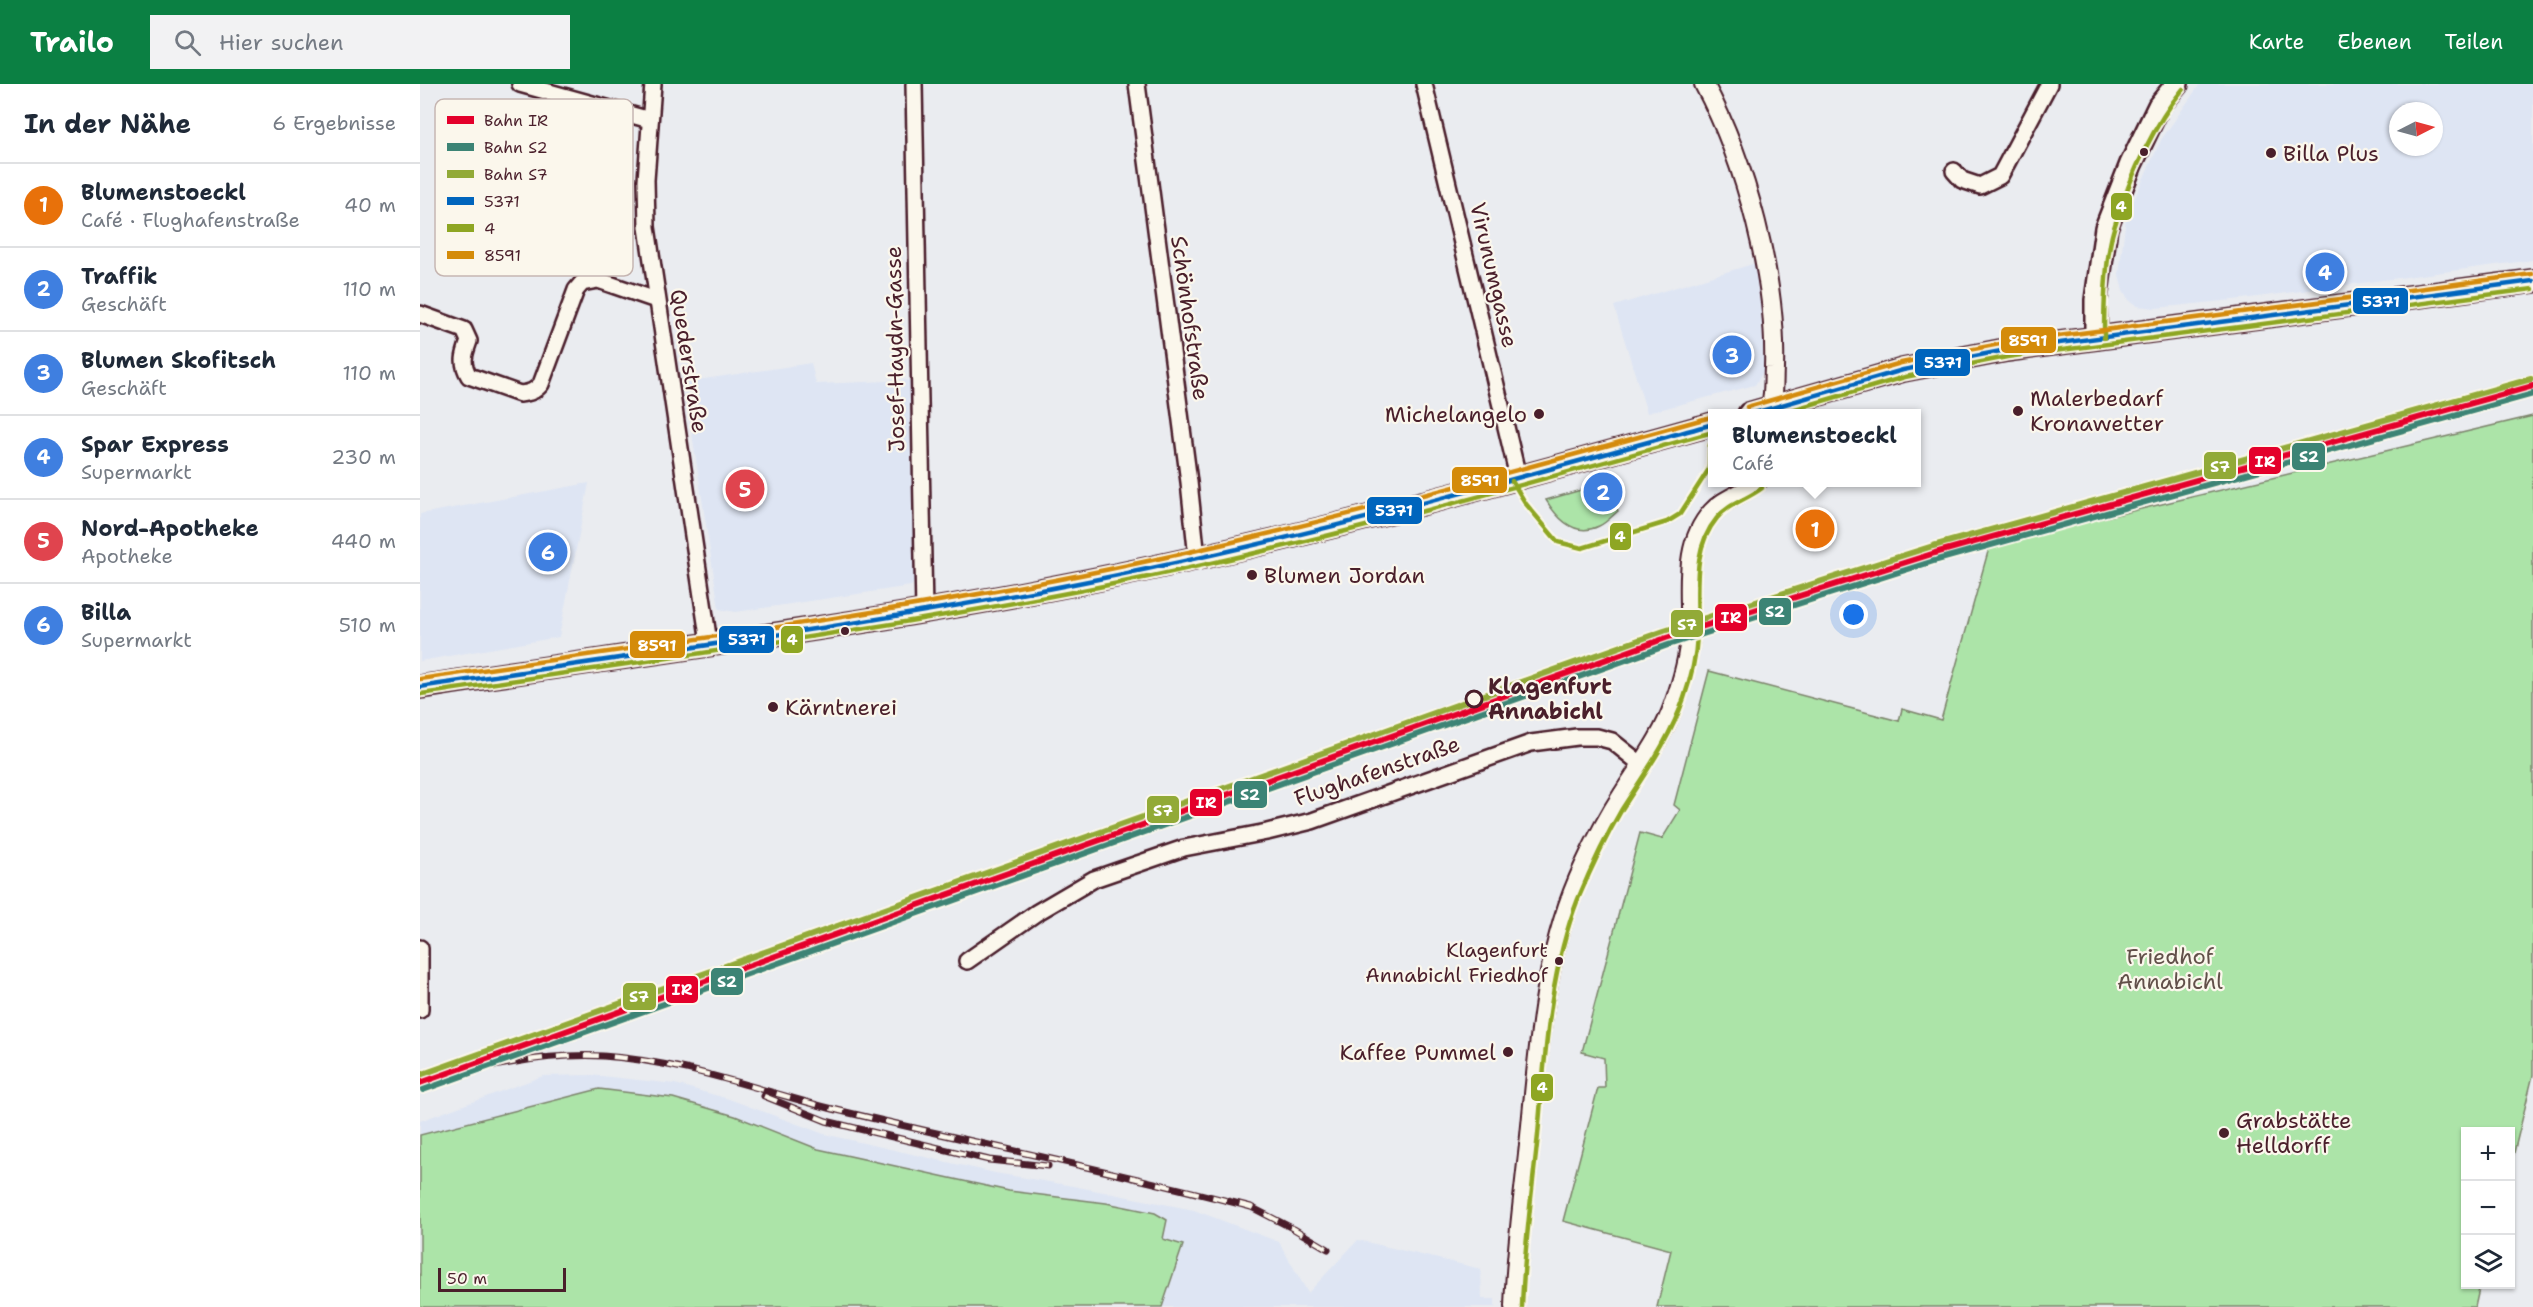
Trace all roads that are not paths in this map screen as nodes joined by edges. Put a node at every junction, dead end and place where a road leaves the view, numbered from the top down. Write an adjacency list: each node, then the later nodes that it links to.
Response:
1 (520, 84): 9 (street)
2 (653, 84): 11 (street, Quederstraße)
3 (914, 84): 23 (street, Josef-Haydn-Gasse)
4 (1137, 84): 22 (street, Schönhofstraße)
5 (1424, 84): 20 (street, Virunumgasse)
6 (1704, 84): 17 (street)
7 (2049, 84): 12 (street)
8 (2177, 84): 16 (main road)
9 (574, 99)
10 (633, 115): 11 (street)
11 (650, 120): 14 (street, Quederstraße)
12 (1954, 171)
13 (2533, 281): 16 (main road)
14 (656, 300): 15 (street); 24 (street, Quederstraße)
15 (420, 315)
16 (2096, 339): 18 (main road)
17 (1772, 409)
18 (1781, 409)
19 (1708, 424): 20 (main road)
20 (1518, 477): 22 (main road)
21 (1749, 487): 26 (street)
22 (1197, 558): 23 (main road)
23 (924, 612): 24 (main road)
24 (709, 643): 25 (main road)
25 (420, 687)
26 (1642, 765): 28 (street, Flughafenstraße); 30 (street)
27 (420, 948): 29 (street)
28 (967, 961)
29 (420, 1010)
30 (1514, 1307)

